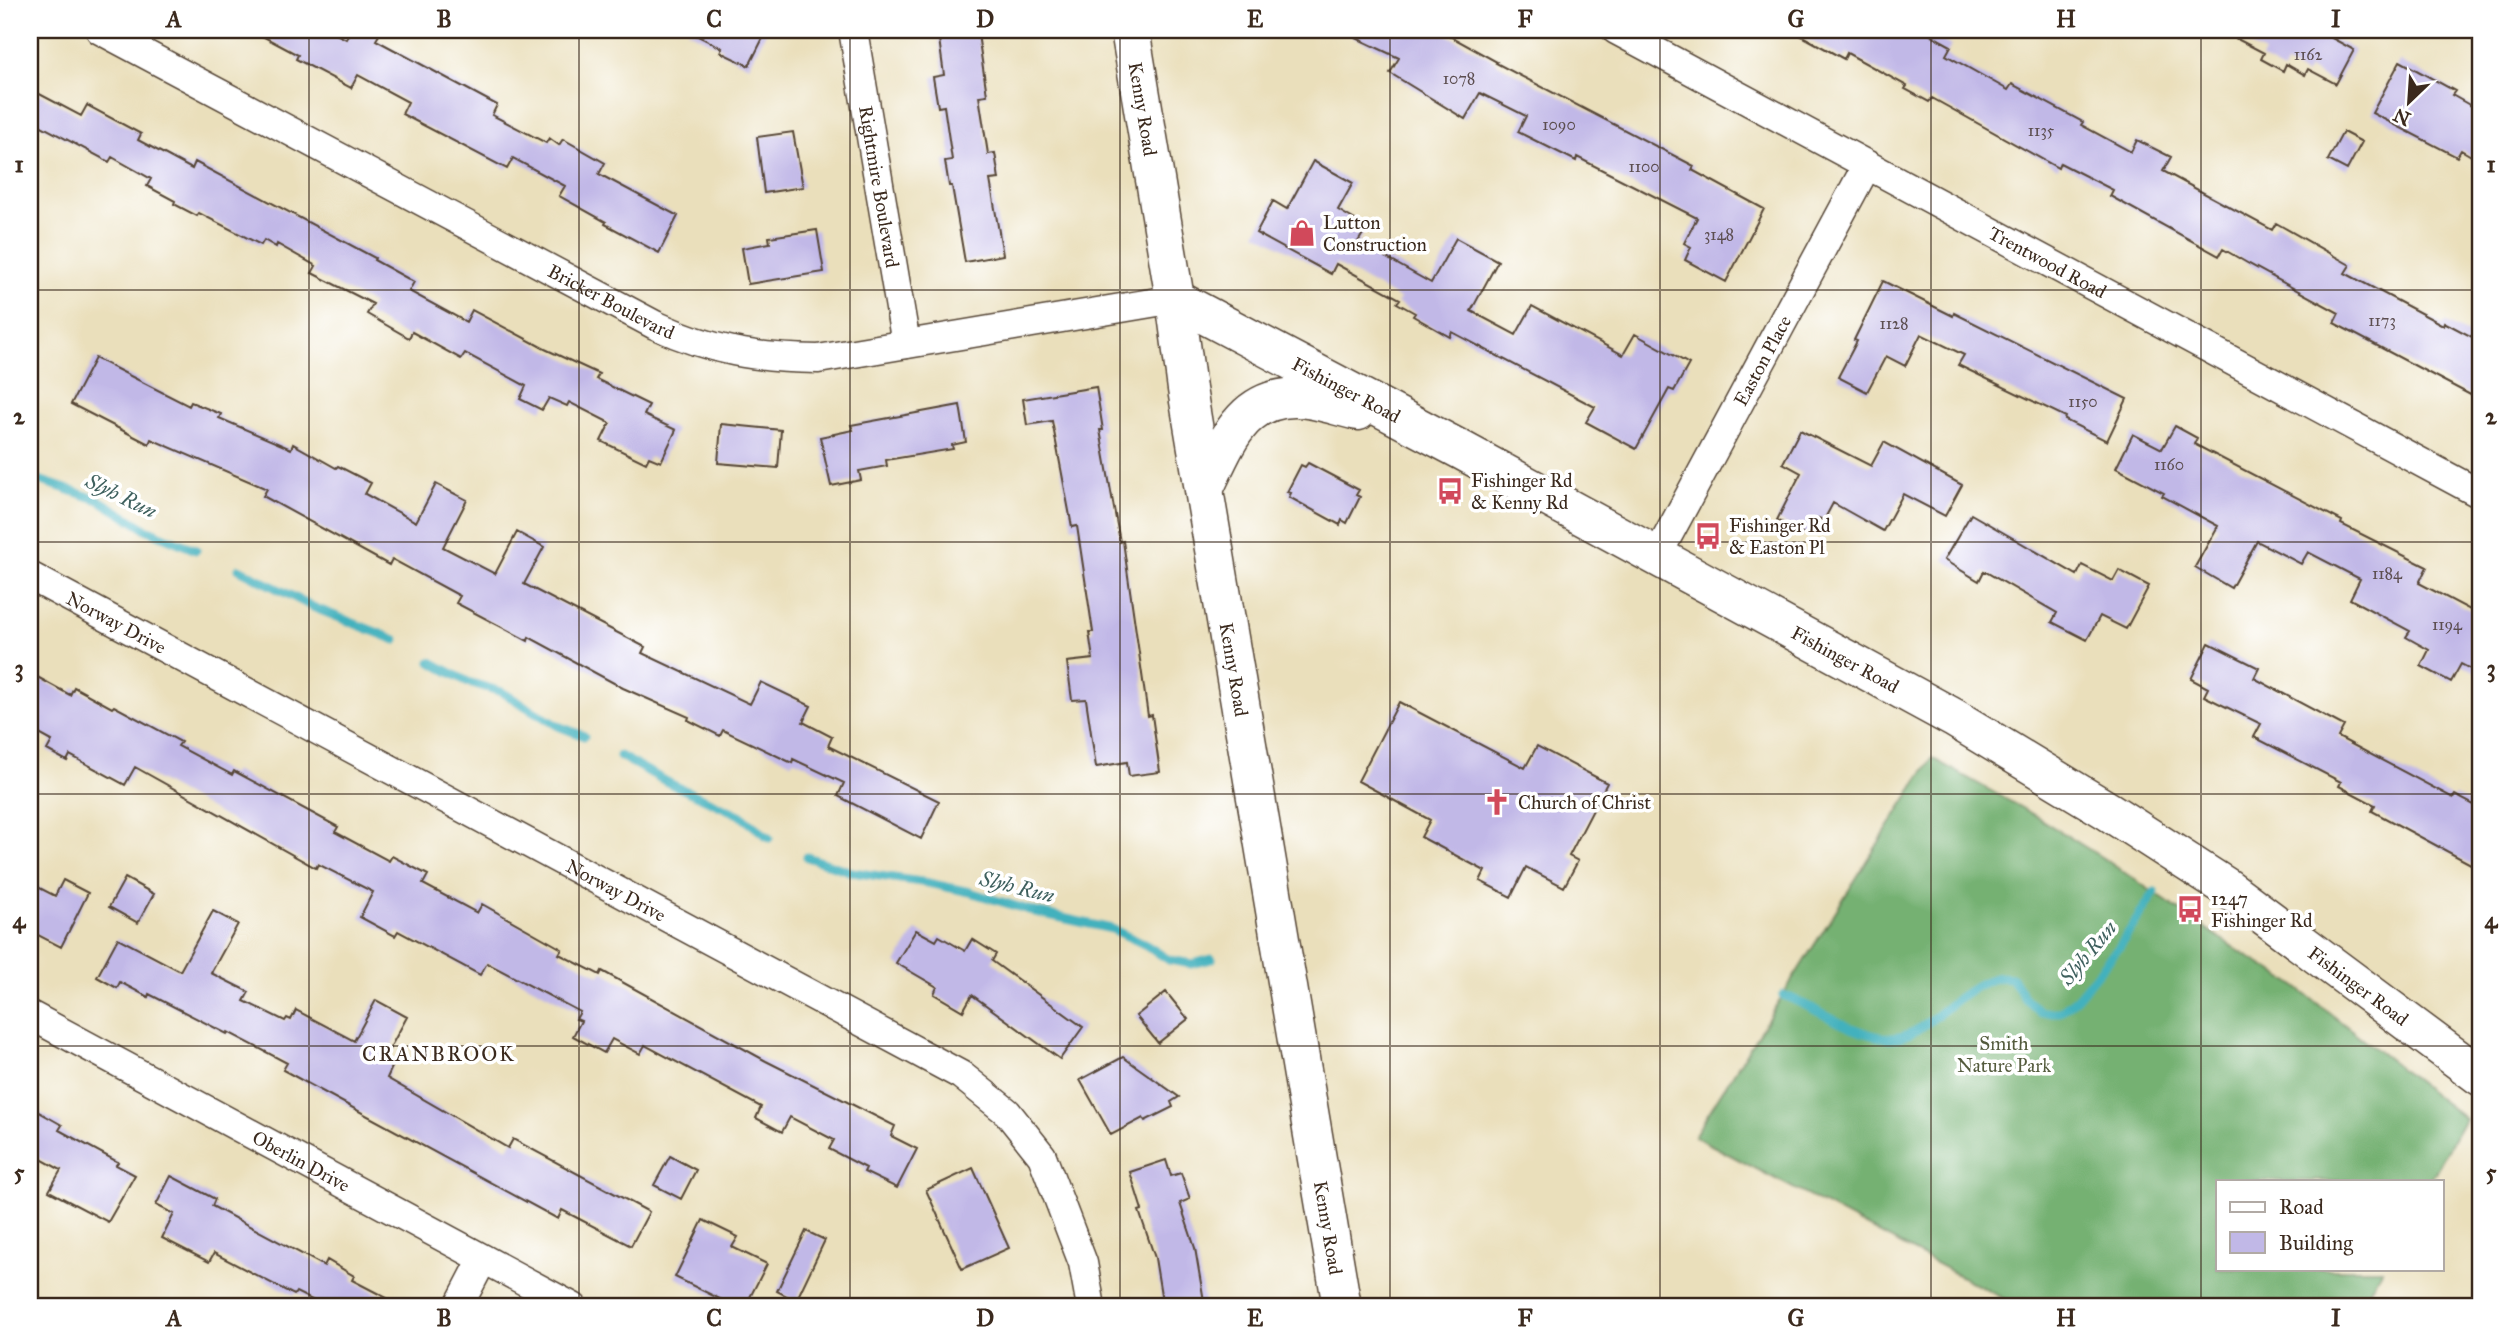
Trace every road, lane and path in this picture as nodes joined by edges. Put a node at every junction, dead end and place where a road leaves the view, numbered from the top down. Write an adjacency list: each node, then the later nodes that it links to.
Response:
1 (100, 30): 7 (street, Bricker Boulevard)
2 (852, 30): 7 (street, Rightmire Boulevard)
3 (1130, 30): 6 (main road, Kenny Road)
4 (1615, 30): 5 (street, Trentwood Road)
5 (1867, 165): 10 (street, Trentwood Road); 11 (street, Easton Place)
6 (1175, 299): 7 (street, Bricker Boulevard); 8 (main road, Fishinger Road); 9 (main road, Kenny Road)
7 (906, 344)
8 (1411, 424): 9 (main road); 11 (main road, Fishinger Road)
9 (1205, 487): 19 (main road, Kenny Road)
10 (2480, 494)
11 (1657, 556): 14 (main road, Fishinger Road)
12 (30, 576): 18 (street, Norway Drive)
13 (30, 1015): 15 (street, Oberlin Drive)
14 (2480, 1076)
15 (483, 1259): 16 (street); 17 (street, Oberlin Drive)
16 (458, 1307)
17 (573, 1307)
18 (1091, 1307)
19 (1342, 1307)

